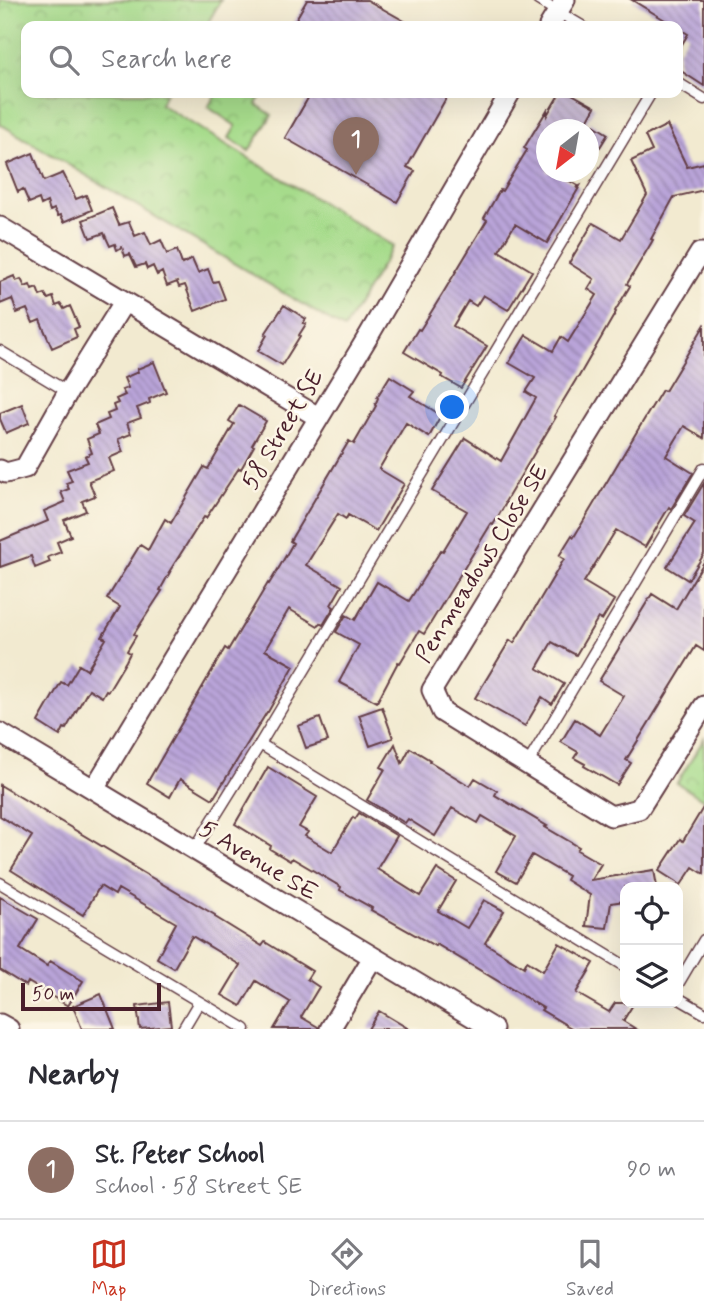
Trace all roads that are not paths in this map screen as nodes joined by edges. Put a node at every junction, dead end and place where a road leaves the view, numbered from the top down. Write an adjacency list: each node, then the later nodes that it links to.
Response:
1 (538, 0): 2 (lane)
2 (557, 13)
3 (683, 86): 6 (lane)
4 (507, 98): 12 (street, 58 Street SE)
5 (648, 98): 17 (lane)
6 (704, 99)
7 (0, 228): 9 (street)
8 (704, 253): 18 (street, Penmeadows Close SE)
9 (124, 302): 11 (street); 12 (street)
10 (0, 351): 11 (lane)
11 (68, 392): 14 (street)
12 (318, 417): 19 (street, 58 Street SE)
13 (704, 468): 18 (lane)
14 (0, 470)
15 (704, 706): 18 (street, Penmeadows Close SE)
16 (0, 733): 19 (street, 5 Avenue SE)
17 (260, 744): 20 (lane); 24 (lane)
18 (527, 765)
19 (93, 789): 20 (street, 5 Avenue SE)
20 (194, 850): 23 (street, 5 Avenue SE)
21 (0, 883): 27 (lane)
22 (704, 940): 25 (lane)
23 (373, 957): 33 (street); 34 (street, 5 Avenue SE)
24 (620, 963)
25 (683, 976)
26 (683, 1001): 28 (lane)
27 (199, 1002): 31 (lane); 32 (lane)
28 (704, 1013)
29 (0, 1024): 30 (street)
30 (9, 1029)
31 (183, 1029)
32 (245, 1029)
33 (330, 1029)
34 (493, 1029)

